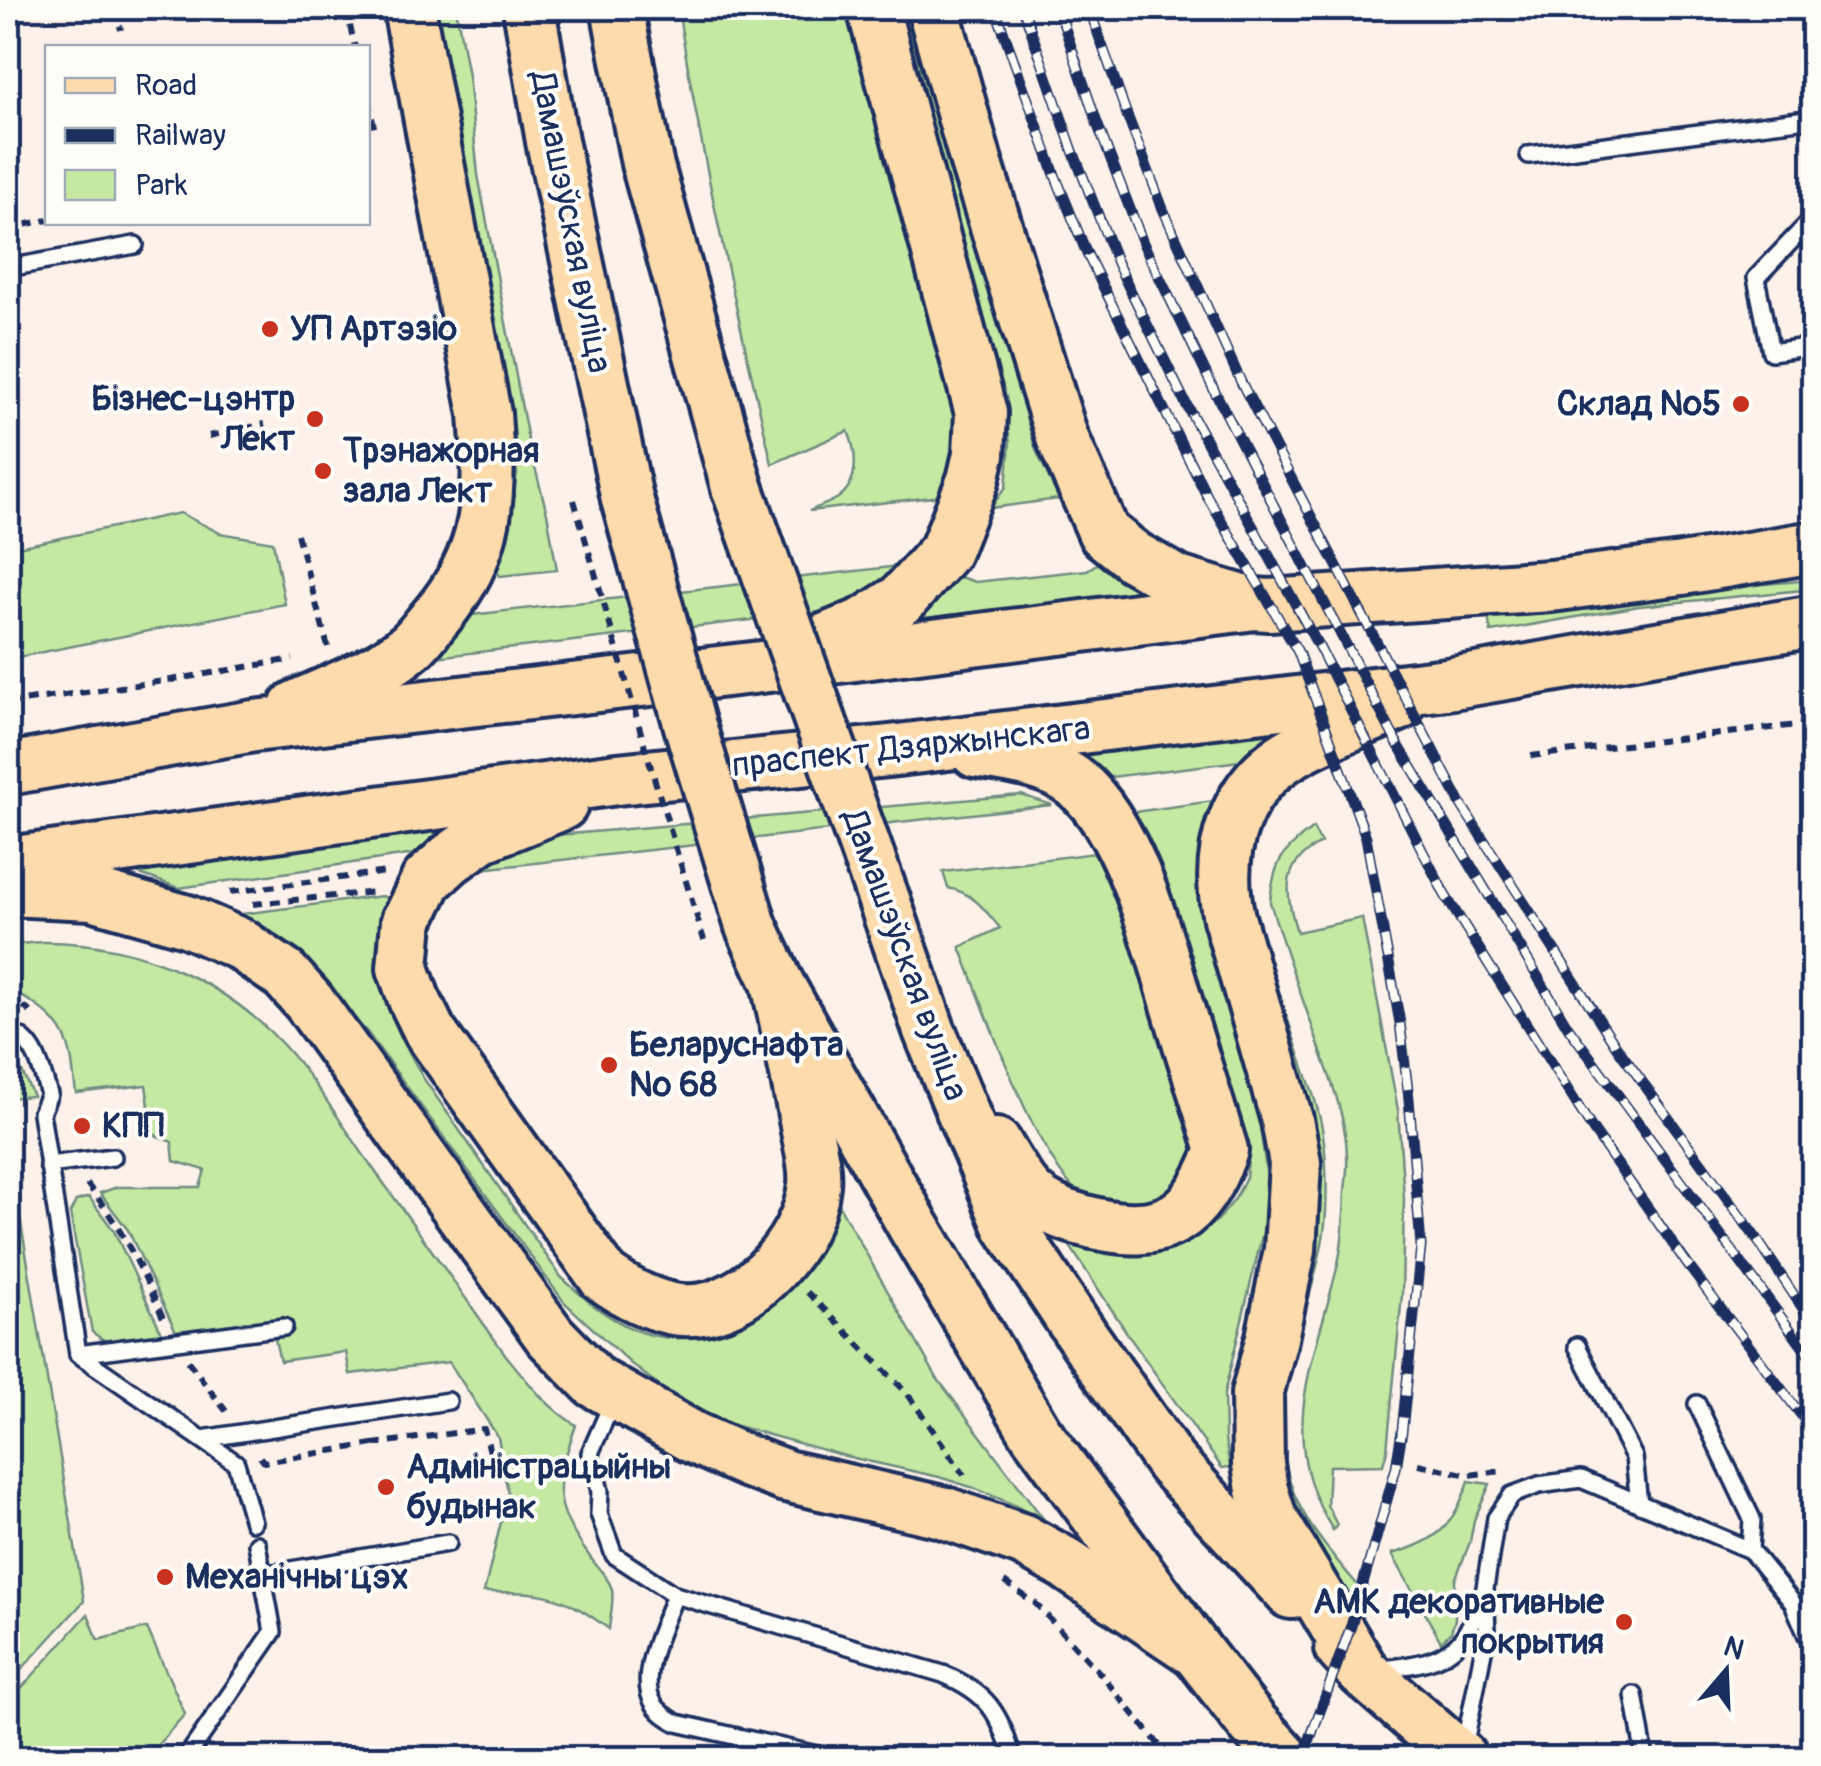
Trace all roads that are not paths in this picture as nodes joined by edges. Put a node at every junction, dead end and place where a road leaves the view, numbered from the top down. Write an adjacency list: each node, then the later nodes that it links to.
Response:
1 (409, 8): 19 (main road)
2 (529, 8): 25 (main road, Дамашэўская вуліца, bridge)
3 (617, 8): 7 (main road, Дамашэўская вуліца)
4 (639, 8): 7 (main road)
5 (874, 8): 17 (main road)
6 (934, 8): 15 (main road)
7 (626, 60): 26 (main road, Дамашэўская вуліца, bridge)
8 (1814, 118): 9 (lane)
9 (1528, 155)
10 (1814, 216): 13 (lane)
11 (135, 245): 12 (lane)
12 (8, 268)
13 (1814, 346)
14 (1814, 547): 15 (main road)
15 (1256, 604): 17 (main road)
16 (1814, 622): 18 (main road, праспект Дзяржынскага)
17 (761, 667): 19 (main road)
18 (1448, 684): 20 (main road, праспект Дзяржынскага); 47 (main road)
19 (254, 726): 21 (main road)
20 (912, 748): 22 (main road, праспект Дзяржынскага); 26 (main road)
21 (8, 769)
22 (617, 780): 23 (main road, праспект Дзяржынскага); 25 (main road)
23 (8, 863)
24 (8, 890): 33 (main road)
25 (777, 982): 45 (main road, Дамашэўская вуліца)
26 (929, 1030): 47 (main road, Дамашэўская вуліца)
27 (8, 1032): 29 (lane)
28 (113, 1157): 29 (lane)
29 (48, 1166): 32 (lane)
30 (284, 1327): 32 (lane)
31 (1578, 1346): 37 (lane)
32 (78, 1354): 36 (lane)
33 (616, 1396): 44 (lane); 45 (main road)
34 (448, 1401): 36 (lane)
35 (1696, 1404): 41 (lane)
36 (202, 1439): 38 (lane)
37 (1639, 1504): 41 (lane); 43 (lane)
38 (253, 1522)
39 (448, 1543): 42 (lane)
40 (257, 1544): 42 (lane)
41 (1750, 1550): 46 (lane)
42 (262, 1575): 49 (lane)
43 (1485, 1588): 47 (lane); 53 (lane)
44 (675, 1594): 50 (lane); 51 (lane)
45 (1197, 1652): 52 (main road, Дамашэўская вуліца)
46 (1814, 1652)
47 (1363, 1672): 53 (main road, Дамашэўская вуліца)
48 (1634, 1695): 54 (lane)
49 (186, 1758)
50 (830, 1758)
51 (1013, 1758)
52 (1284, 1758)
53 (1462, 1758)
54 (1645, 1758)

